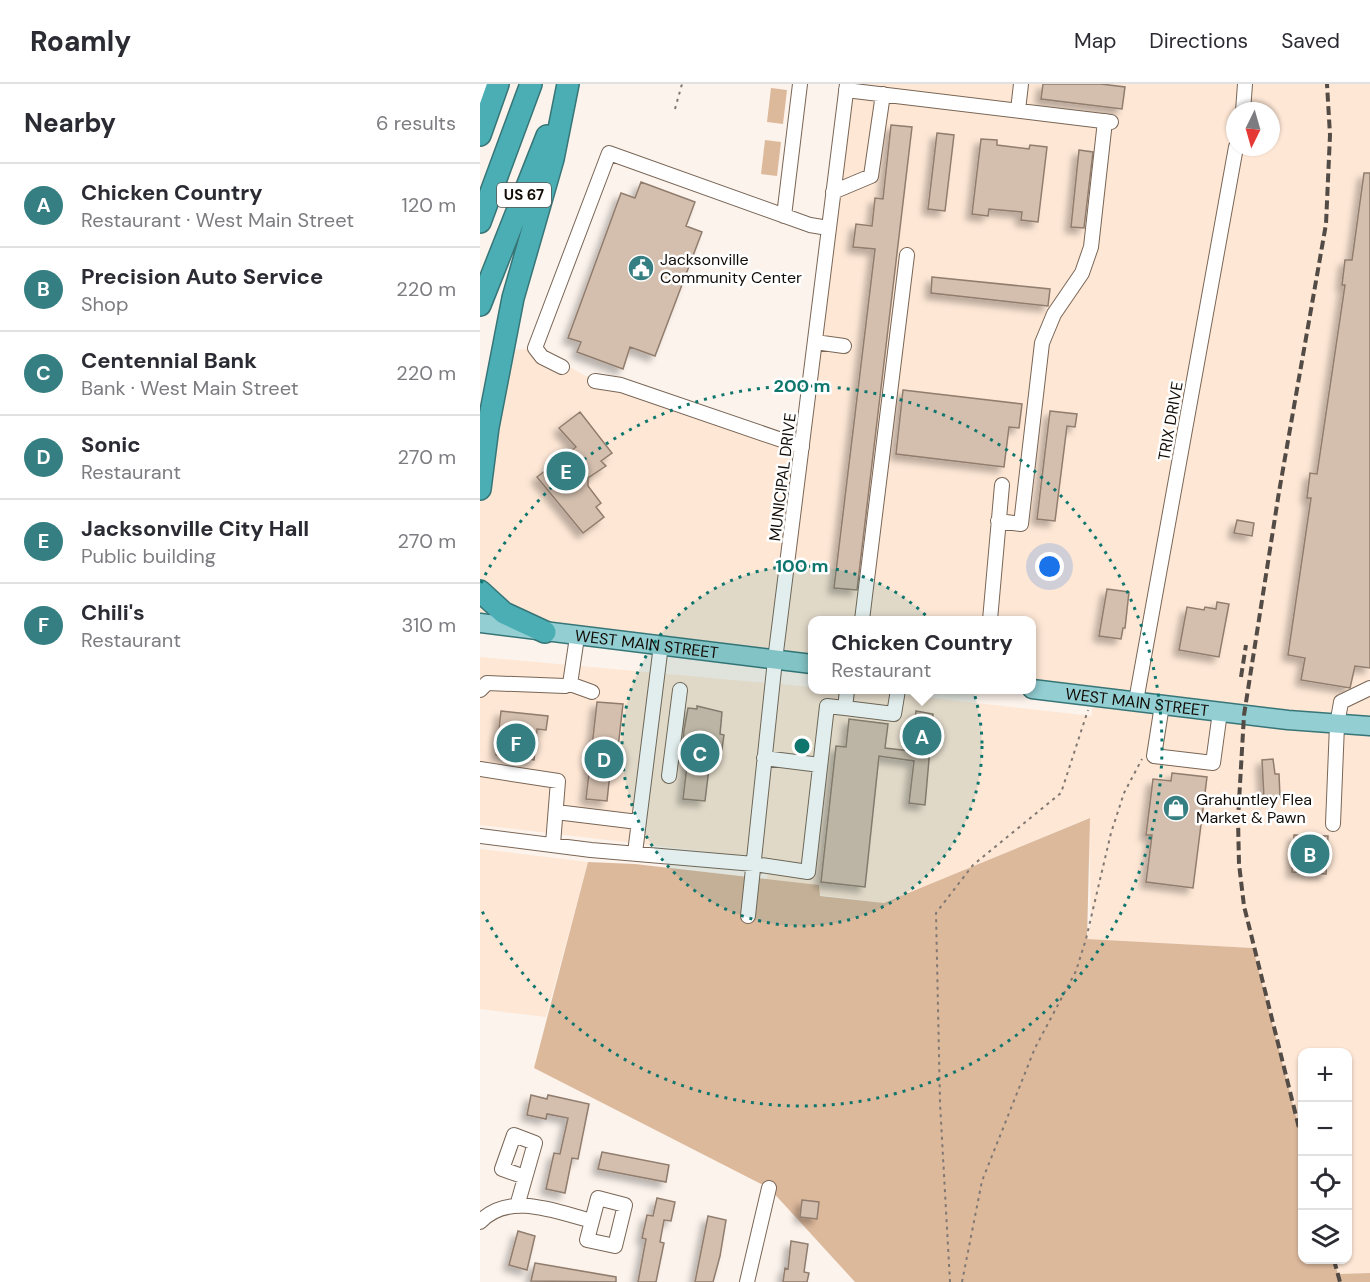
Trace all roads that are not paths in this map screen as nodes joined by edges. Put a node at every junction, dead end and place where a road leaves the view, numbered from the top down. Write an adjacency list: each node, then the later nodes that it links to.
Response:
1 (486, 84): 10 (street)
2 (498, 84): 13 (highway)
3 (531, 84): 17 (highway, US 67)
4 (568, 84): 20 (highway, US 67); 27 (highway)
5 (800, 84): 16 (street)
6 (1021, 84): 12 (street)
7 (1245, 84): 11 (street)
8 (846, 86): 9 (street); 15 (street, MUNICIPAL DRIVE)
9 (883, 94): 12 (street); 15 (street)
10 (480, 100)
11 (1244, 102)
12 (1018, 110): 28 (street)
13 (480, 135)
14 (1234, 156): 46 (street, TRIX DRIVE)
15 (833, 192): 18 (street, MUNICIPAL DRIVE)
16 (784, 216): 18 (street); 23 (street)
17 (480, 222)
18 (828, 228): 21 (street, MUNICIPAL DRIVE)
19 (907, 255): 30 (street)
20 (480, 305)
21 (815, 342): 22 (street); 25 (street, MUNICIPAL DRIVE)
22 (844, 346)
23 (562, 367)
24 (595, 381): 25 (street)
25 (802, 447): 36 (street, MUNICIPAL DRIVE)
26 (1002, 485): 28 (street)
27 (480, 489)
28 (998, 521): 31 (street)
29 (480, 591): 33 (highway)
30 (863, 616)
31 (990, 616)
32 (480, 623): 33 (main road, WEST MAIN STREET)
33 (545, 632): 34 (main road, WEST MAIN STREET)
34 (578, 637): 35 (main road, WEST MAIN STREET); 38 (street)
35 (661, 645): 36 (main road, WEST MAIN STREET); 57 (street)
36 (775, 660): 37 (main road, WEST MAIN STREET); 52 (street, MUNICIPAL DRIVE)
37 (808, 663)
38 (570, 684): 40 (street); 43 (street)
39 (1370, 688): 50 (street)
40 (480, 690)
41 (680, 690): 55 (street)
42 (1036, 690): 46 (main road, WEST MAIN STREET)
43 (592, 692)
44 (847, 694): 48 (street)
45 (897, 694): 48 (street)
46 (1136, 701): 47 (main road, WEST MAIN STREET)
47 (1162, 705): 49 (main road, WEST MAIN STREET); 49 (street)
48 (845, 708): 53 (street)
49 (1220, 712): 50 (main road, WEST MAIN STREET)
50 (1337, 725): 51 (main road, WEST MAIN STREET); 58 (street)
51 (1370, 726)
52 (764, 758): 53 (street); 62 (street, MUNICIPAL DRIVE)
53 (820, 765): 62 (street)
54 (480, 769): 56 (street)
55 (669, 776)
56 (556, 812): 57 (street); 60 (street)
57 (638, 822): 61 (street)
58 (1333, 824)
59 (480, 836): 60 (street)
60 (553, 844): 61 (street)
61 (635, 854): 62 (street)
62 (754, 864): 63 (street, MUNICIPAL DRIVE)
63 (748, 916)
64 (525, 1177): 66 (street)
65 (769, 1188): 69 (street)
66 (517, 1206): 67 (street); 68 (street)
67 (592, 1221)
68 (480, 1222)
69 (747, 1282)

